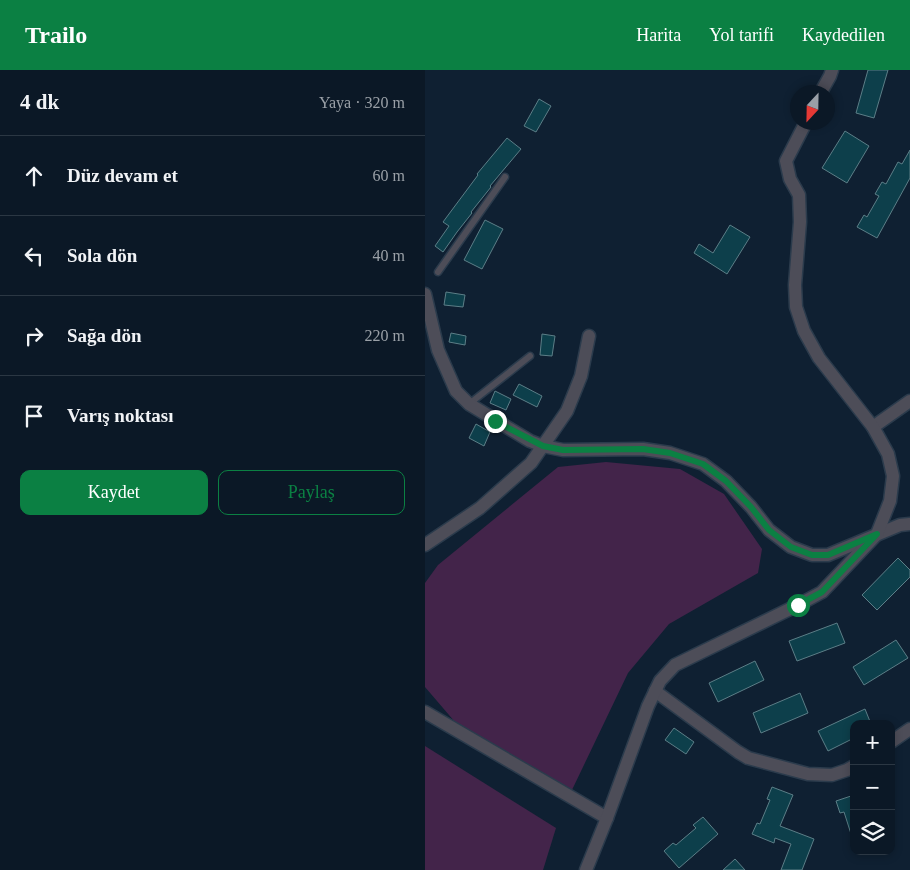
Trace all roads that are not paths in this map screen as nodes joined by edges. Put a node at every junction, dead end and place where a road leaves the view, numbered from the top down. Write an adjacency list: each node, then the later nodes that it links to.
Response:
1 (832, 70): 2 (street)
2 (825, 85)
3 (802, 130): 11 (street)
4 (505, 177): 5 (lane)
5 (438, 272)
6 (425, 294): 10 (street)
7 (589, 336): 12 (street)
8 (530, 356): 10 (lane)
9 (910, 401): 11 (street)
10 (469, 404): 12 (street)
11 (873, 427): 14 (street)
12 (543, 446): 14 (street); 15 (street)
13 (910, 524): 14 (street)
14 (877, 534): 16 (street)
15 (425, 544)
16 (655, 691): 20 (street); 21 (street)
17 (425, 712): 21 (street)
18 (910, 729): 19 (street)
19 (895, 739)
20 (850, 768)
21 (607, 818): 22 (street)
22 (586, 870)

